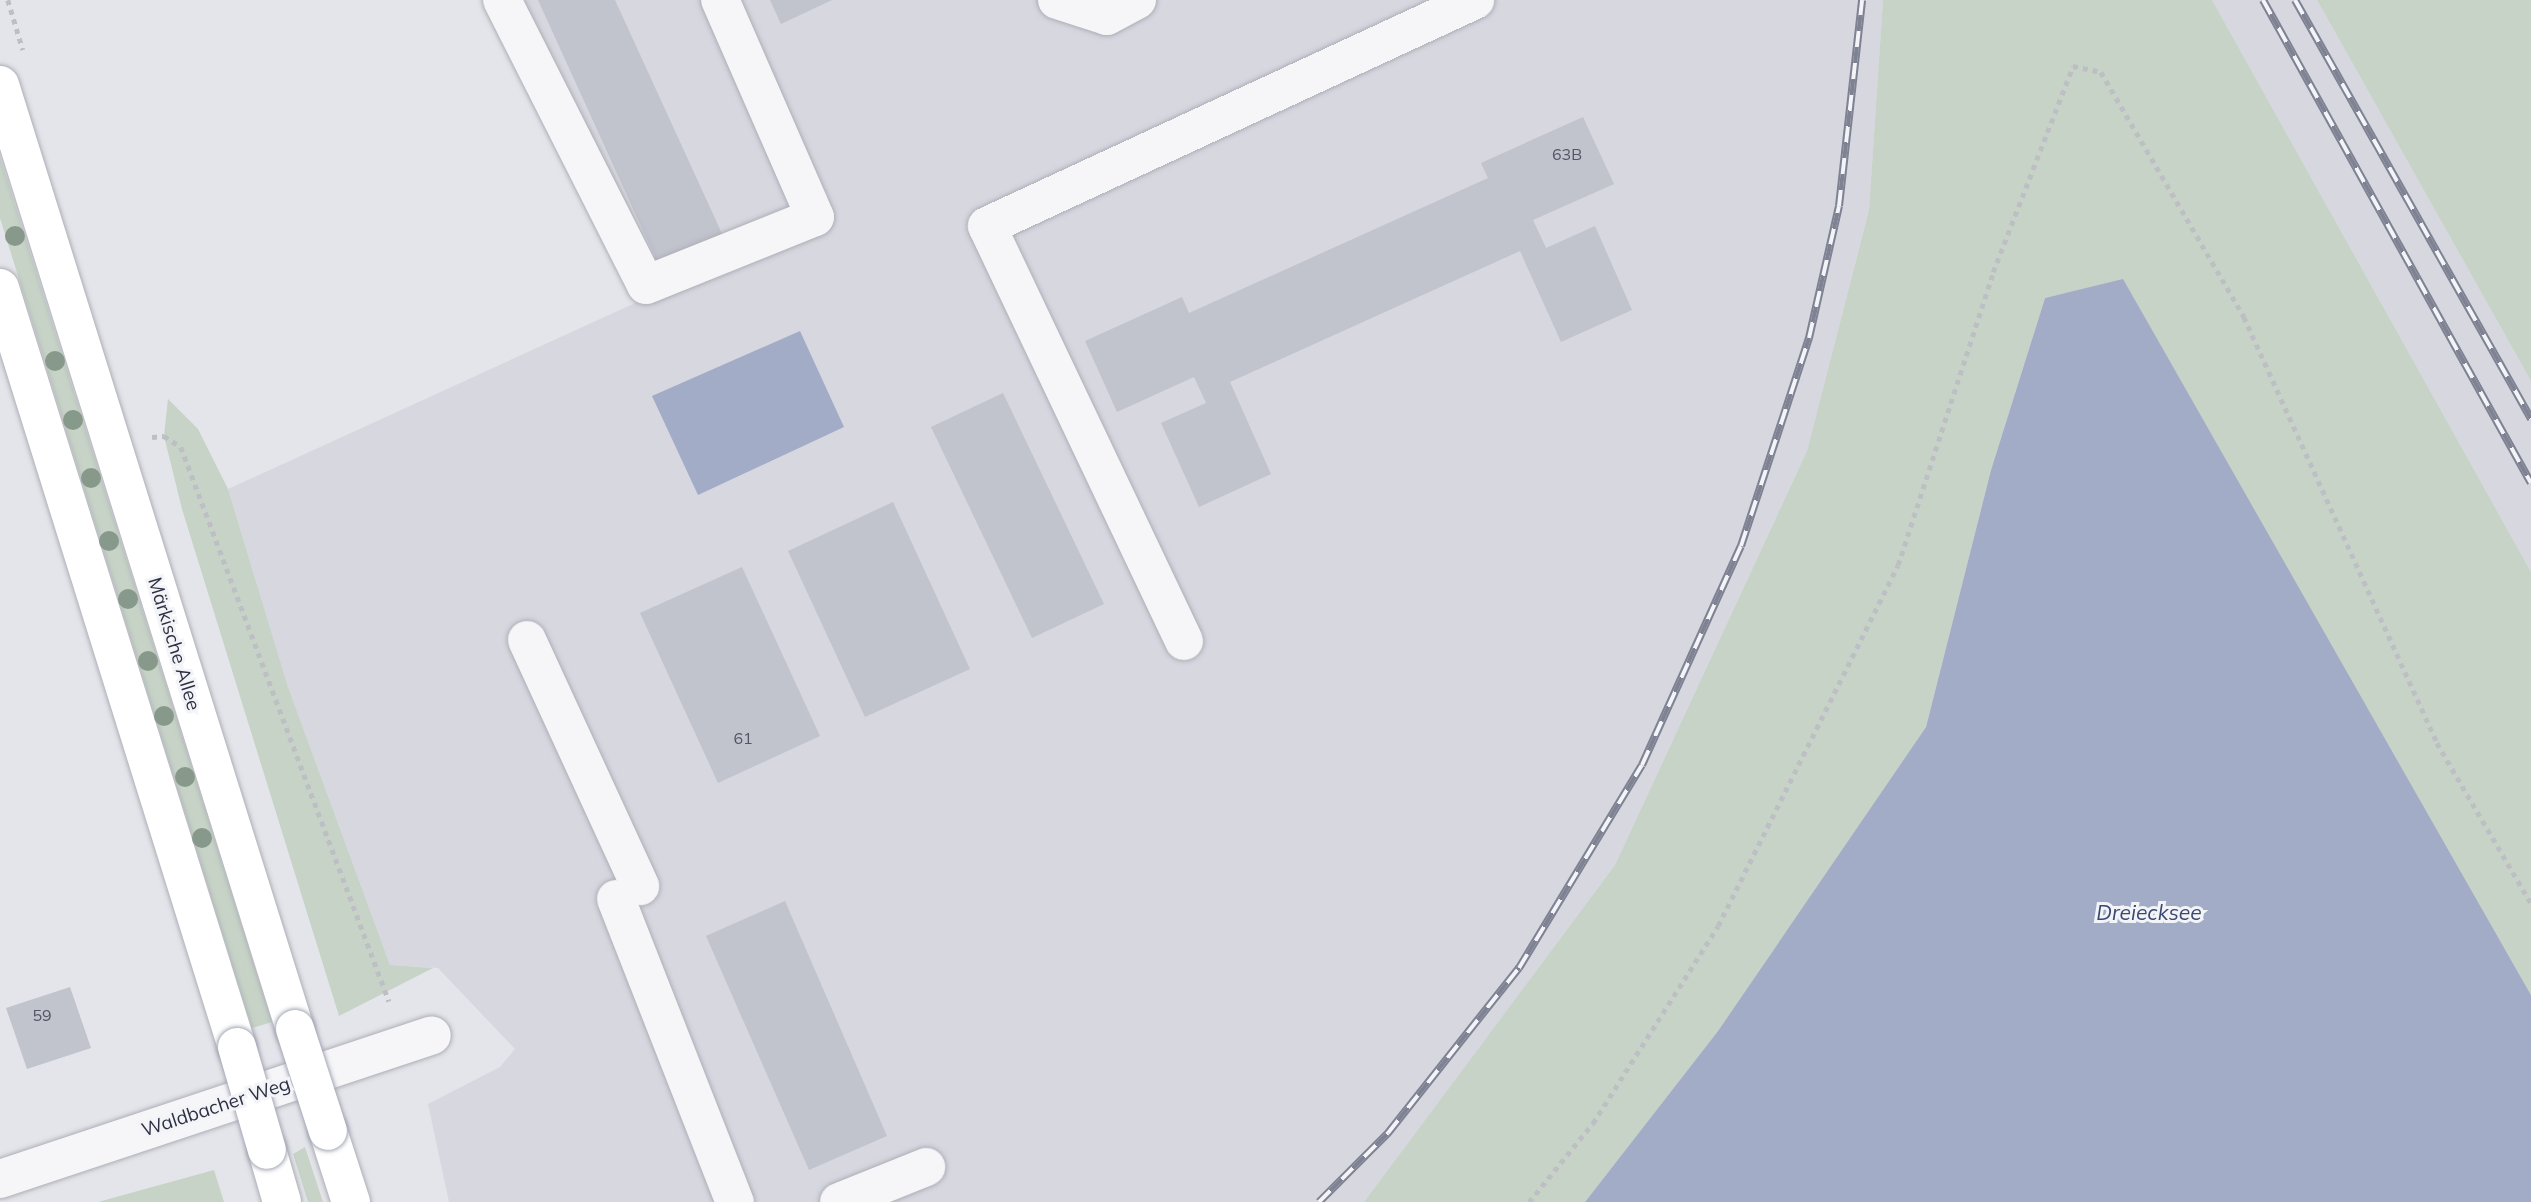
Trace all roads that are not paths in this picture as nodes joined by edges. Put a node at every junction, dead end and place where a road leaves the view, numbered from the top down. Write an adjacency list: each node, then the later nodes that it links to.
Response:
1 (502, 0): 2 (street)
2 (720, 0)
3 (1057, 0): 4 (street)
4 (1138, 0)
5 (1475, 0): 9 (street)
6 (0, 85): 14 (main road, Märkische Allee, bridge)
7 (0, 288): 13 (main road, bridge)
8 (527, 640): 15 (street)
9 (1184, 641)
10 (432, 1035): 12 (street, Waldbacher Weg)
11 (926, 1167): 16 (street)
12 (0, 1178)
13 (282, 1202)
14 (351, 1202)
15 (735, 1202)
16 (838, 1202)

